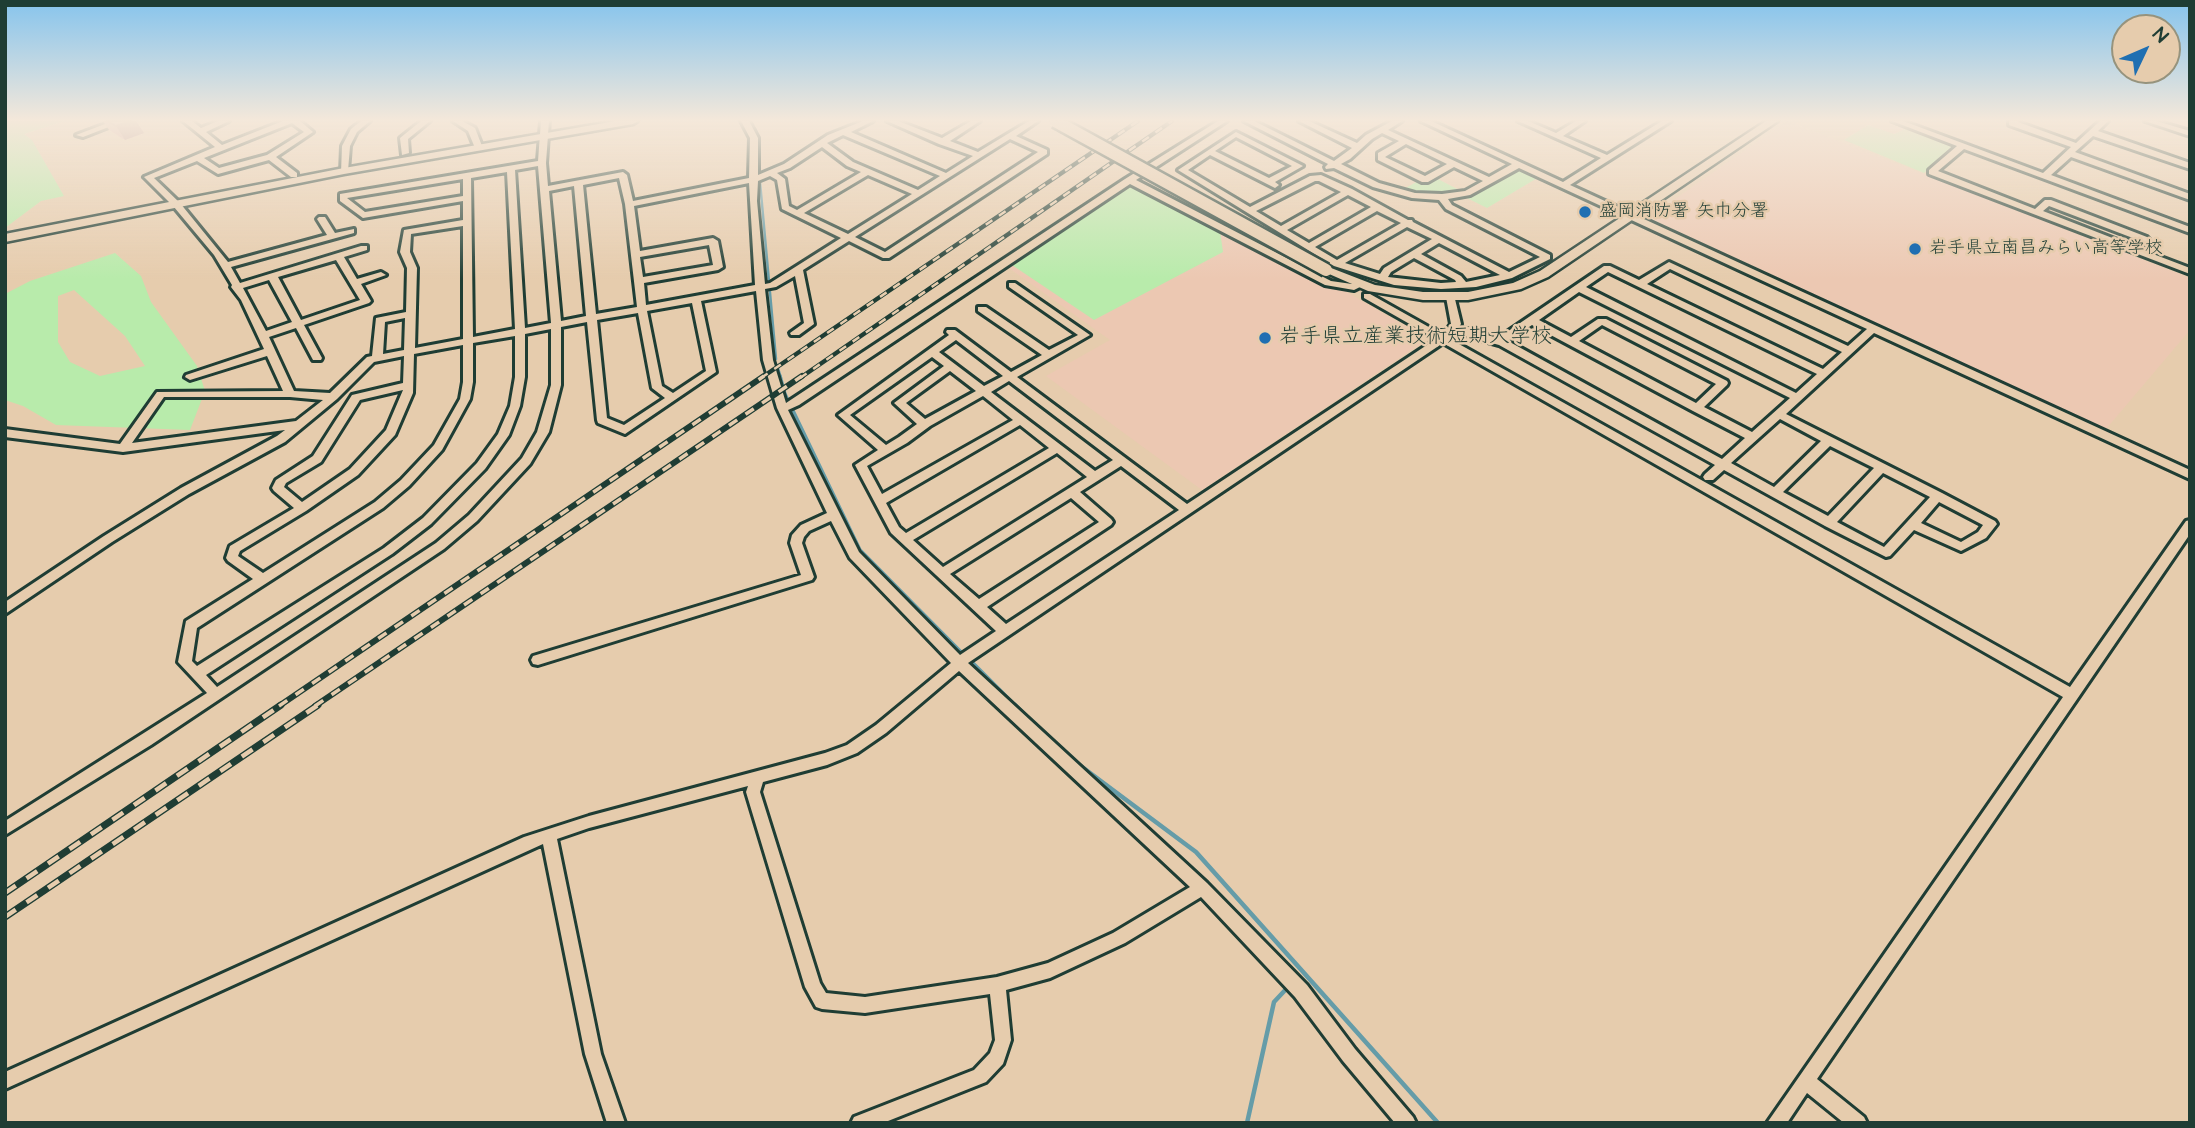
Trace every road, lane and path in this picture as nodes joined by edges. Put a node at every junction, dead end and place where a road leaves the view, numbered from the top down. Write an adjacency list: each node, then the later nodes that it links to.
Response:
1 (156, 174): 49 (street)
2 (331, 174): 49 (main road)
3 (480, 174): 31 (street)
4 (511, 174): 100 (street)
5 (543, 174): 41 (street)
6 (760, 174): 34 (street)
7 (767, 174): 34 (street)
8 (864, 174): 53 (street)
9 (871, 174): 44 (street)
10 (941, 174): 32 (street)
11 (950, 174): 32 (street)
12 (1011, 174): 62 (street)
13 (1142, 174): 36 (street)
14 (1151, 174): 81 (main road, bridge)
15 (1188, 174): 51 (street)
16 (1252, 174): 38 (street)
17 (1284, 174): 38 (street)
18 (1322, 174): 35 (street)
19 (1355, 174): 45 (street)
20 (1412, 174): 21 (street)
21 (1436, 174)
22 (1476, 174): 37 (street)
23 (1503, 174): 37 (street)
24 (1540, 174): 40 (street)
25 (1582, 174): 40 (street)
26 (1694, 174): 54 (main road)
27 (1936, 174): 52 (street)
28 (2038, 174): 33 (street)
29 (2047, 174): 33 (street)
30 (2126, 174): 46 (street)
31 (467, 176): 47 (street); 47 (street)
32 (946, 176): 44 (street)
33 (2045, 176): 59 (street)
34 (761, 177): 48 (street); 53 (street); 85 (street)
35 (1317, 177): 42 (street); 43 (street)
36 (1131, 181): 81 (street); 124 (street)
37 (1491, 181): 45 (street)
38 (1268, 182): 43 (street)
39 (578, 183): 41 (street); 48 (street); 94 (street)
40 (1564, 185): 54 (street)
41 (544, 189): 97 (street)
42 (1349, 191): 50 (street); 58 (street)
43 (1287, 192): 51 (street)
44 (918, 193): 62 (street)
45 (1442, 197): 77 (street)
46 (2190, 197)
47 (467, 198): 56 (street)
48 (629, 204): 69 (street)
49 (177, 205): 63 (main road); 72 (street)
50 (1378, 207): 57 (street); 65 (street)
51 (1250, 211): 58 (street)
52 (2037, 212): 67 (street); 67 (street)
53 (798, 213): 62 (street)
54 (1631, 216): 89 (main road); 98 (street)
55 (322, 219): 61 (street)
56 (468, 222): 93 (street); 104 (street)
57 (1409, 222): 64 (street); 71 (street)
58 (1280, 230): 65 (street)
59 (2190, 230)
60 (351, 231): 61 (street)
61 (332, 236): 72 (street)
62 (849, 237): 73 (street)
63 (5, 238)
64 (1439, 239): 68 (street); 77 (street)
65 (1308, 247): 71 (street)
66 (364, 248): 70 (street)
67 (2134, 250): 74 (street)
68 (1414, 254): 78 (street); 84 (street)
69 (635, 255): 79 (street); 79 (street)
70 (338, 256): 76 (street); 80 (street)
71 (1337, 264): 78 (street)
72 (225, 267): 86 (street)
73 (799, 269): 85 (street); 101 (street)
74 (2190, 271)
75 (381, 275): 80 (street)
76 (272, 276): 86 (street); 96 (street)
77 (1509, 276): 84 (street)
78 (1382, 279): 84 (street)
79 (639, 281): 91 (street)
80 (355, 284): 96 (street)
81 (1359, 284): 89 (main road)
82 (1640, 284): 87 (street); 108 (street); 115 (street)
83 (1012, 285): 111 (street)
84 (1463, 285)
85 (766, 286): 90 (street); 124 (street)
86 (236, 287): 102 (street)
87 (1578, 287): 95 (street); 122 (street)
88 (1367, 296): 103 (street)
89 (1451, 297): 99 (street)
90 (696, 299): 91 (street); 123 (street)
91 (642, 309): 94 (street); 123 (street)
92 (982, 309): 111 (street)
93 (411, 314): 109 (street); 113 (street)
94 (591, 317): 97 (street); 123 (street)
95 (1531, 320): 105 (street); 106 (street)
96 (298, 324): 102 (street); 112 (street)
97 (556, 325): 100 (street); 161 (street)
98 (1874, 328): 108 (street); 139 (street)
99 (1454, 329): 103 (street); 106 (street)
100 (520, 331): 104 (street); 160 (street)
101 (795, 333)
102 (262, 336): 107 (street)
103 (1443, 339): 147 (street); 162 (street)
104 (470, 340): 109 (street); 154 (street)
105 (1572, 341): 125 (street); 125 (street)
106 (1500, 342): 137 (street)
107 (270, 351): 117 (street); 120 (street)
108 (1849, 351): 115 (street)
109 (409, 352): 113 (street); 118 (street)
110 (932, 352): 114 (street); 116 (street); 135 (street)
111 (1049, 355): 116 (street)
112 (317, 358)
113 (377, 358): 121 (street)
114 (951, 366): 119 (street); 129 (street)
115 (1823, 373): 122 (street)
116 (1010, 376): 119 (street); 136 (street)
117 (190, 377)
118 (408, 385): 146 (street); 146 (street)
119 (983, 391): 127 (street); 129 (street)
120 (290, 394): 121 (street); 133 (street)
121 (333, 397): 128 (street)
122 (1796, 397): 126 (street)
123 (673, 398)
124 (788, 406): 148 (street)
125 (1697, 408): 131 (street)
126 (1778, 414): 131 (street); 132 (street)
127 (1021, 421): 134 (street); 145 (street)
128 (300, 424): 133 (street); 156 (street)
129 (924, 424): 135 (street)
130 (5, 433): 133 (street)
131 (1752, 437): 137 (street)
132 (1829, 440): 138 (street); 143 (street)
133 (122, 448)
134 (1057, 449): 140 (street); 152 (street)
135 (885, 450): 145 (street)
136 (1122, 460): 140 (street); 147 (street)
137 (1722, 464): 141 (street); 143 (street)
138 (1882, 467): 144 (street); 149 (street)
139 (2190, 475)
140 (1094, 477): 142 (street)
141 (1709, 477)
142 (1072, 492): 153 (street); 155 (street)
143 (1775, 493): 149 (street)
144 (1938, 496): 150 (street); 150 (street)
145 (880, 501): 152 (street)
146 (302, 508): 154 (street)
147 (1186, 509): 157 (street)
148 (833, 515): 158 (street); 159 (street)
149 (1829, 523): 150 (street)
150 (1913, 524)
151 (2190, 524): 162 (street)
152 (905, 539): 153 (street)
153 (942, 573): 155 (street)
154 (263, 580): 160 (street)
155 (978, 606): 157 (street)
156 (5, 609)
157 (1005, 631): 159 (street)
158 (538, 660)
159 (963, 660): 163 (street); 166 (street)
160 (196, 674): 161 (street)
161 (216, 694): 164 (street)
162 (2072, 695): 170 (street)
163 (757, 778): 165 (street); 168 (street)
164 (5, 829)
165 (549, 835): 169 (street); 171 (street)
166 (1202, 888): 167 (street); 168 (street)
167 (1293, 982): 173 (street)
168 (997, 985): 172 (street)
169 (5, 1081)
170 (1805, 1081): 174 (street); 175 (street)
171 (616, 1123)
172 (860, 1123)
173 (1407, 1123)
174 (1776, 1123)
175 (1858, 1123)

